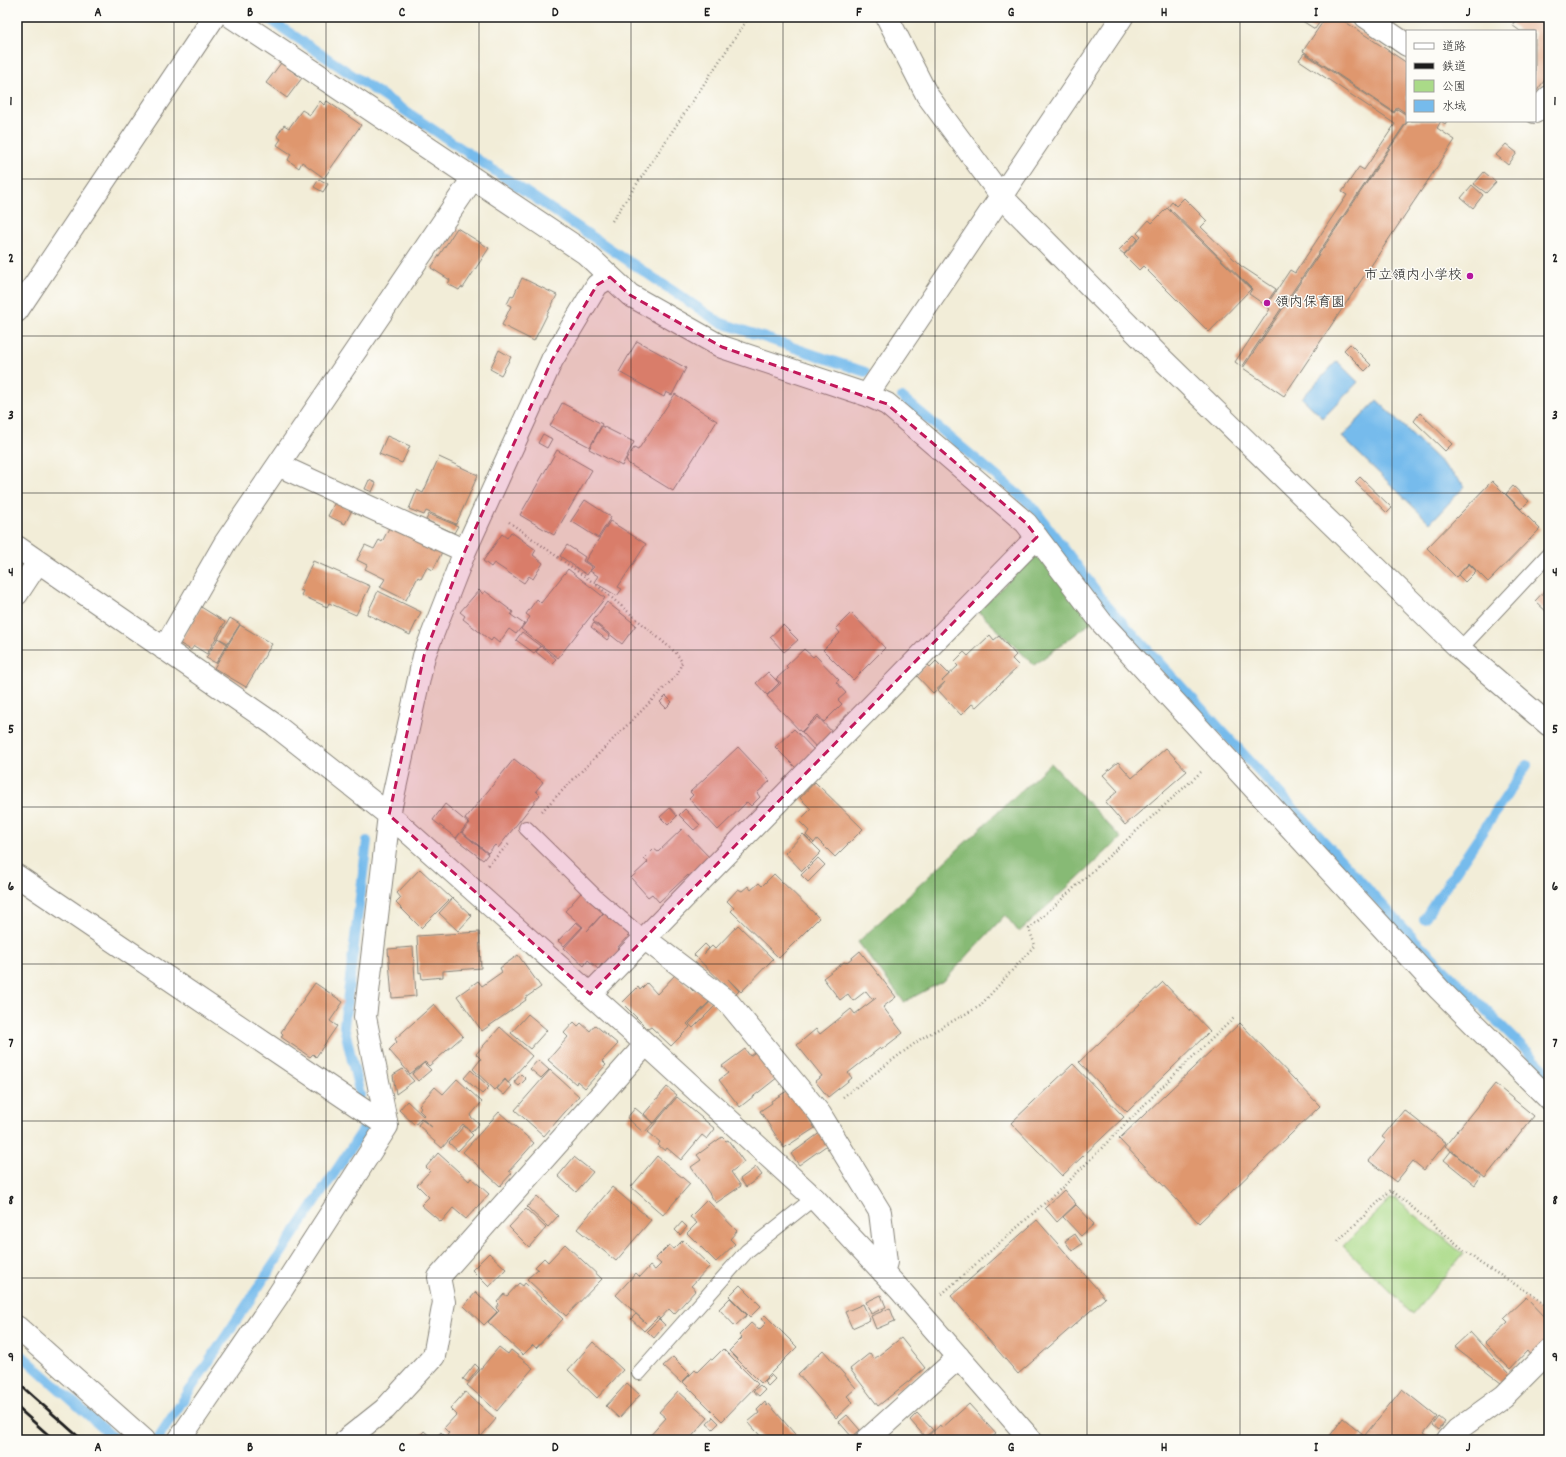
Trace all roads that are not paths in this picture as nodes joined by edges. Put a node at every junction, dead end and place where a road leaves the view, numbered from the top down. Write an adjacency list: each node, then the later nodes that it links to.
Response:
1 (214, 17): 12 (street)
2 (232, 17): 9 (street)
3 (887, 17): 10 (street)
4 (1122, 17): 10 (street)
5 (1366, 17): 6 (street)
6 (1406, 45)
7 (1549, 97): 8 (street)
8 (1536, 111)
9 (473, 178): 11 (street); 14 (street)
10 (1002, 197): 13 (street); 22 (street)
11 (610, 277): 13 (street); 17 (street)
12 (17, 311)
13 (867, 396): 15 (street)
14 (278, 465): 17 (street); 21 (street)
15 (1036, 537): 27 (street); 30 (street)
16 (17, 548): 19 (street)
17 (465, 551): 24 (street)
18 (1549, 554): 22 (lane)
19 (38, 562): 20 (street); 21 (street)
20 (17, 594)
21 (164, 649): 24 (street)
22 (1460, 649): 23 (street)
23 (1547, 721)
24 (389, 815): 28 (street); 31 (street)
25 (526, 828): 27 (lane)
26 (17, 876): 31 (street)
27 (644, 938): 28 (street); 33 (street)
28 (590, 994): 29 (street)
29 (646, 1044): 32 (street); 40 (street)
30 (1549, 1099)
31 (388, 1126): 39 (street)
32 (814, 1198): 33 (street); 37 (lane)
33 (883, 1272): 36 (street)
34 (17, 1327): 38 (street)
35 (1549, 1351): 43 (street)
36 (958, 1357): 41 (street); 42 (street)
37 (640, 1373)
38 (144, 1440)
39 (179, 1440)
40 (346, 1440)
41 (867, 1440)
42 (1031, 1440)
43 (1448, 1440)

